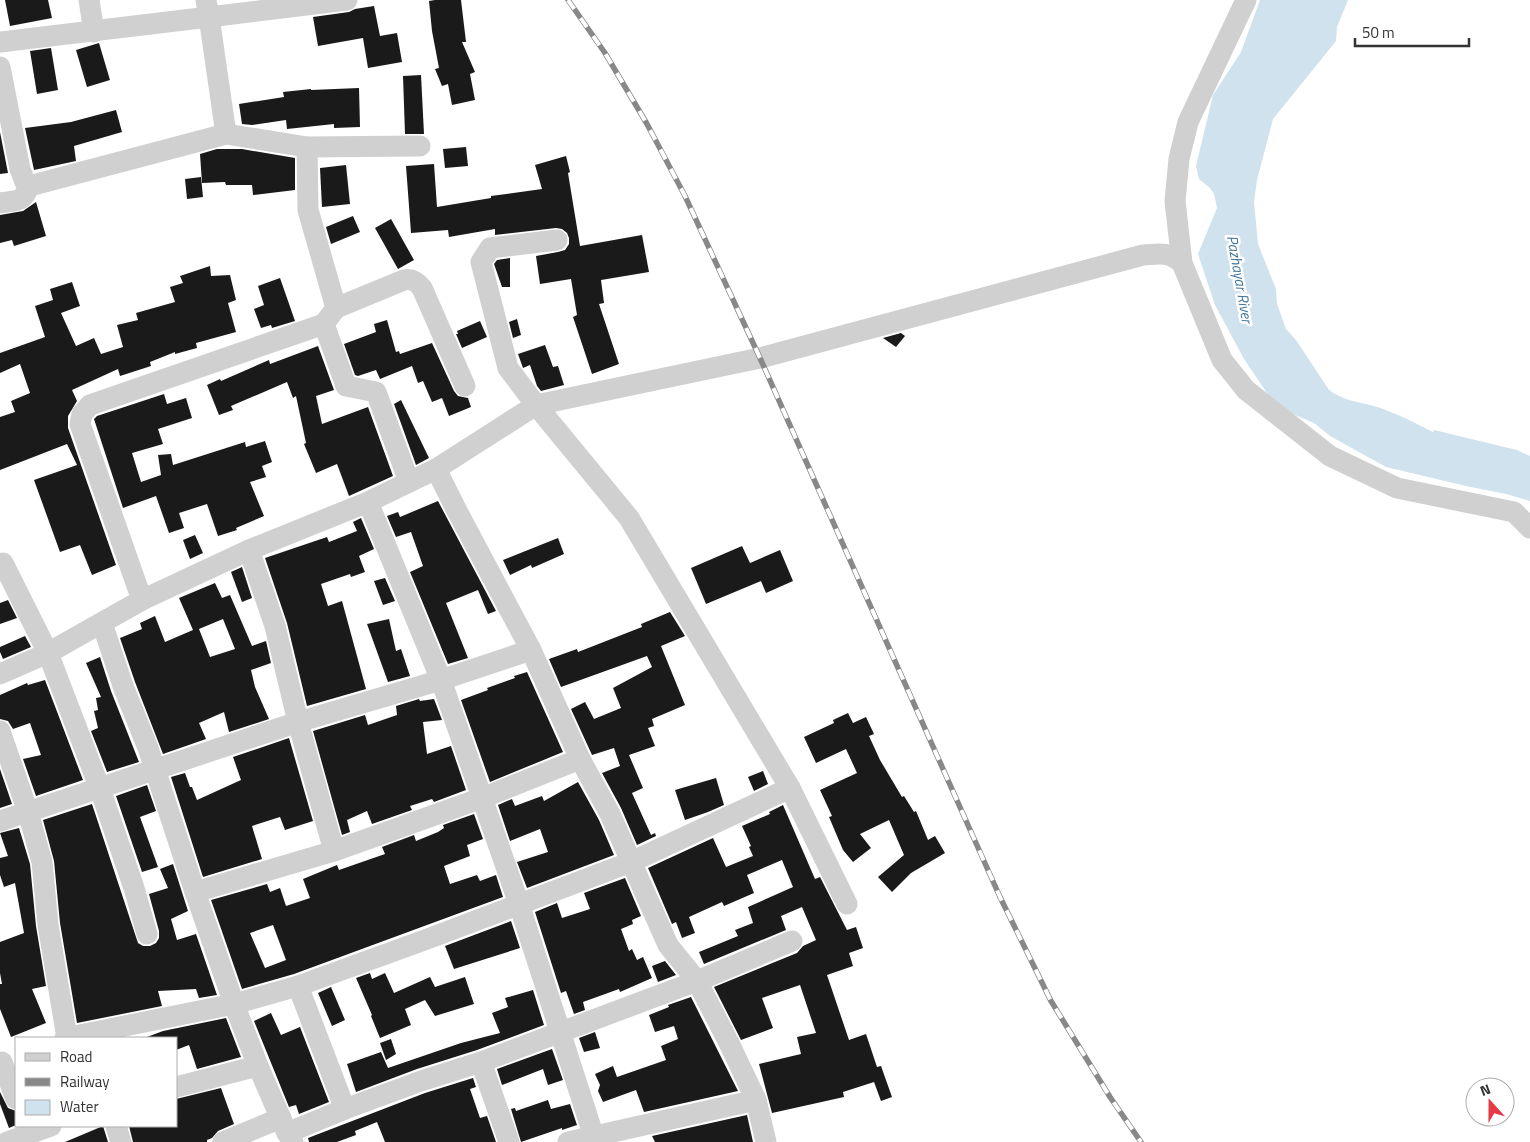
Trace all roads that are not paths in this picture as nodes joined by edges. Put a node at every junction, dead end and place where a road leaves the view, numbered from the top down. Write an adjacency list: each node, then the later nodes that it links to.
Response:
1 (89, 0): 6 (street)
2 (347, 0): 4 (street)
3 (1246, 0): 15 (street)
4 (302, 3): 5 (street)
5 (208, 8): 6 (street); 9 (street)
6 (94, 32): 7 (street)
7 (1, 36)
8 (0, 67): 12 (street)
9 (226, 134): 11 (street); 12 (street)
10 (420, 146): 11 (street)
11 (307, 147): 16 (street)
12 (30, 184): 13 (street)
13 (0, 203)
14 (557, 240): 18 (street)
15 (1182, 263): 18 (street); 22 (street)
16 (330, 316): 17 (street); 20 (street); 25 (street)
17 (465, 386)
18 (536, 405): 19 (street); 35 (street)
19 (436, 469): 20 (street); 27 (street)
20 (409, 482): 21 (street)
21 (368, 502): 23 (street); 30 (street)
22 (1530, 528)
23 (249, 550): 25 (street); 31 (street)
24 (3, 563): 28 (street)
25 (142, 600): 26 (street)
26 (102, 623): 28 (street); 34 (street)
27 (531, 650): 30 (street); 33 (street)
28 (48, 653): 29 (street); 36 (street)
29 (0, 674)
30 (441, 680): 31 (street); 37 (street)
31 (298, 722): 34 (street); 40 (street)
32 (0, 731): 38 (street)
33 (580, 759): 37 (street); 41 (street)
34 (154, 770): 36 (street); 42 (street)
35 (790, 788): 41 (street); 44 (street)
36 (100, 789): 38 (street); 45 (street)
37 (482, 798): 40 (street); 43 (street)
38 (28, 812): 39 (street); 51 (street)
39 (0, 821)
40 (334, 851): 42 (street)
41 (631, 862): 43 (street); 47 (street)
42 (195, 892): 49 (street)
43 (519, 904): 48 (street); 50 (street)
44 (847, 904)
45 (147, 934)
46 (792, 941): 47 (street)
47 (697, 980): 50 (street); 58 (street)
48 (298, 986): 49 (street); 59 (street)
49 (234, 1004): 52 (street); 55 (street)
50 (560, 1032): 54 (street); 64 (street)
51 (66, 1037)
52 (71, 1037)
53 (6, 1059): 57 (street)
54 (481, 1062): 59 (street); 68 (street)
55 (258, 1066): 56 (street); 62 (street)
56 (178, 1086)
57 (15, 1095)
58 (756, 1100): 64 (street); 70 (street)
59 (344, 1109): 62 (street)
60 (48, 1127): 63 (street)
61 (116, 1127): 66 (street)
62 (287, 1131): 67 (street)
63 (30, 1134): 65 (street)
64 (594, 1137): 69 (street)
65 (7, 1142)
66 (121, 1142)
67 (223, 1142)
68 (509, 1142)
69 (568, 1142)
70 (766, 1142)

